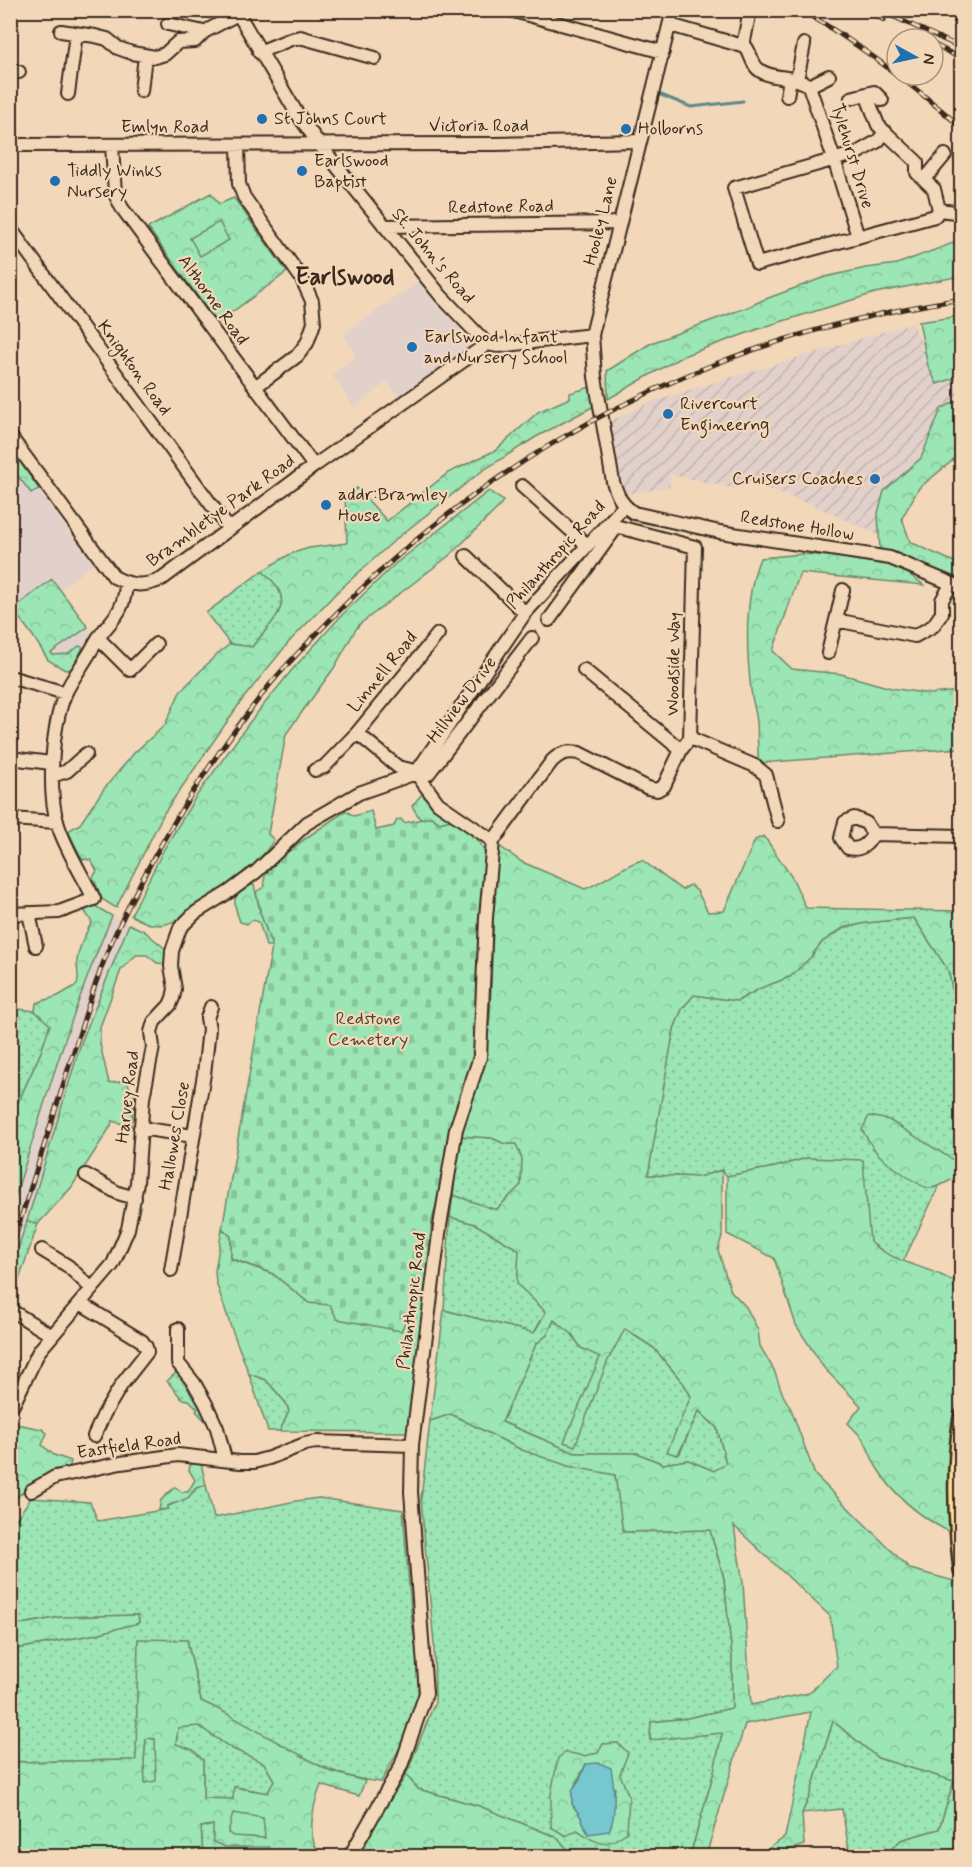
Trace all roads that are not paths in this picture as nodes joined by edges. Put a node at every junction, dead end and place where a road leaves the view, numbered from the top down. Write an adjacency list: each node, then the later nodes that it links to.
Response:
1 (510, 10): 13 (street)
2 (673, 10): 6 (street, Hooley Lane)
3 (750, 10): 11 (street)
4 (237, 13): 8 (street); 12 (street, St. John's Road)
5 (168, 24): 8 (street)
6 (670, 25): 11 (street); 13 (street, Hooley Lane)
7 (61, 32): 9 (street)
8 (204, 32): 14 (street)
9 (76, 34): 14 (street); 20 (street)
10 (804, 44): 17 (street)
11 (743, 46): 17 (street, Tylehurst Drive)
12 (259, 52): 15 (street); 27 (street, St. John's Road)
13 (663, 52): 26 (street, Hooley Lane)
14 (145, 56): 19 (street)
15 (375, 58)
16 (829, 76): 18 (street, Tylehurst Drive)
17 (793, 79): 18 (street, Tylehurst Drive); 22 (street)
18 (809, 86): 32 (street, Tylehurst Drive)
19 (141, 91)
20 (68, 93)
21 (866, 94): 23 (street); 24 (street); 25 (street)
22 (787, 96)
23 (851, 98)
24 (882, 100)
25 (885, 132): 32 (street); 33 (street)
26 (639, 141): 27 (street, Victoria Road); 36 (street, Hooley Lane)
27 (319, 144): 30 (street, Emlyn Road); 37 (street, St. John's Road)
28 (10, 145): 29 (street, Emlyn Road)
29 (112, 145): 30 (street, Emlyn Road); 42 (street, Althorne Road)
30 (238, 145): 42 (street)
31 (945, 155): 33 (street)
32 (834, 159): 39 (street, Tylehurst Drive); 39 (street)
33 (925, 179): 34 (street)
34 (939, 210): 35 (street); 39 (street)
35 (962, 210)
36 (620, 223): 37 (street, Redstone Road); 40 (street, Hooley Lane)
37 (384, 226): 41 (street, St. John's Road)
38 (10, 228): 49 (street, Knighton Road)
39 (858, 237)
40 (592, 335): 41 (street); 44 (street, Hooley Lane)
41 (487, 344): 45 (street, Brambletye Park Road)
42 (255, 387): 45 (street, Althorne Road)
43 (10, 436): 52 (street)
44 (606, 443): 47 (street, Philanthropic Road)
45 (314, 466): 49 (street, Brambletye Park Road)
46 (522, 486): 50 (street)
47 (624, 506): 48 (street, Philanthropic Road); 53 (street, Redstone Hollow)
48 (613, 524): 50 (street, Philanthropic Road); 56 (street); 67 (street, Woodside Way)
49 (229, 529): 52 (street, Brambletye Park Road)
50 (587, 545): 55 (street, Philanthropic Road)
51 (466, 556): 55 (street)
52 (126, 584): 59 (street)
53 (956, 586): 57 (street)
54 (843, 590): 57 (street)
55 (525, 614): 73 (street, Philanthropic Road)
56 (549, 620)
57 (836, 620): 62 (street)
58 (438, 634): 66 (street, Linnell Road)
59 (98, 638): 61 (street); 65 (street)
60 (532, 638): 73 (street, Hillview Drive)
61 (156, 644)
62 (828, 653)
63 (584, 670): 68 (street)
64 (10, 677): 65 (street)
65 (65, 693): 71 (street)
66 (357, 733): 72 (street, Linnell Road); 73 (street, Linnell Road)
67 (690, 738): 68 (street); 75 (street, Woodside Way)
68 (681, 750): 79 (street)
69 (86, 754): 71 (street)
70 (10, 758): 71 (street)
71 (52, 770): 76 (street)
72 (315, 770)
73 (416, 772): 79 (street); 84 (street, Harvey Road)
74 (10, 819): 76 (street)
75 (778, 821)
76 (57, 822): 80 (street)
77 (873, 834): 78 (street)
78 (962, 836)
79 (493, 841): 98 (street, Philanthropic Road)
80 (29, 913): 81 (street); 82 (street)
81 (10, 914)
82 (36, 945)
83 (211, 1007): 85 (street, Hallowes Close)
84 (140, 1128): 85 (street); 87 (street, Harvey Road)
85 (193, 1136): 89 (street, Hallowes Close)
86 (86, 1175): 87 (street)
87 (135, 1198): 90 (street, Harvey Road)
88 (42, 1250): 90 (street)
89 (171, 1270)
90 (92, 1289): 91 (street, Harvey Road)
91 (80, 1303): 94 (street, Harvey Road); 97 (street)
92 (12, 1311): 94 (street)
93 (178, 1329): 99 (street)
94 (51, 1335): 95 (street, Harvey Road)
95 (13, 1405)
96 (962, 1417): 101 (main road)
97 (94, 1436)
98 (412, 1445): 99 (street, Eastfield Road); 102 (street, Philanthropic Road)
99 (225, 1459): 100 (street, Eastfield Road)
100 (31, 1491)
101 (962, 1570)
102 (350, 1857)

